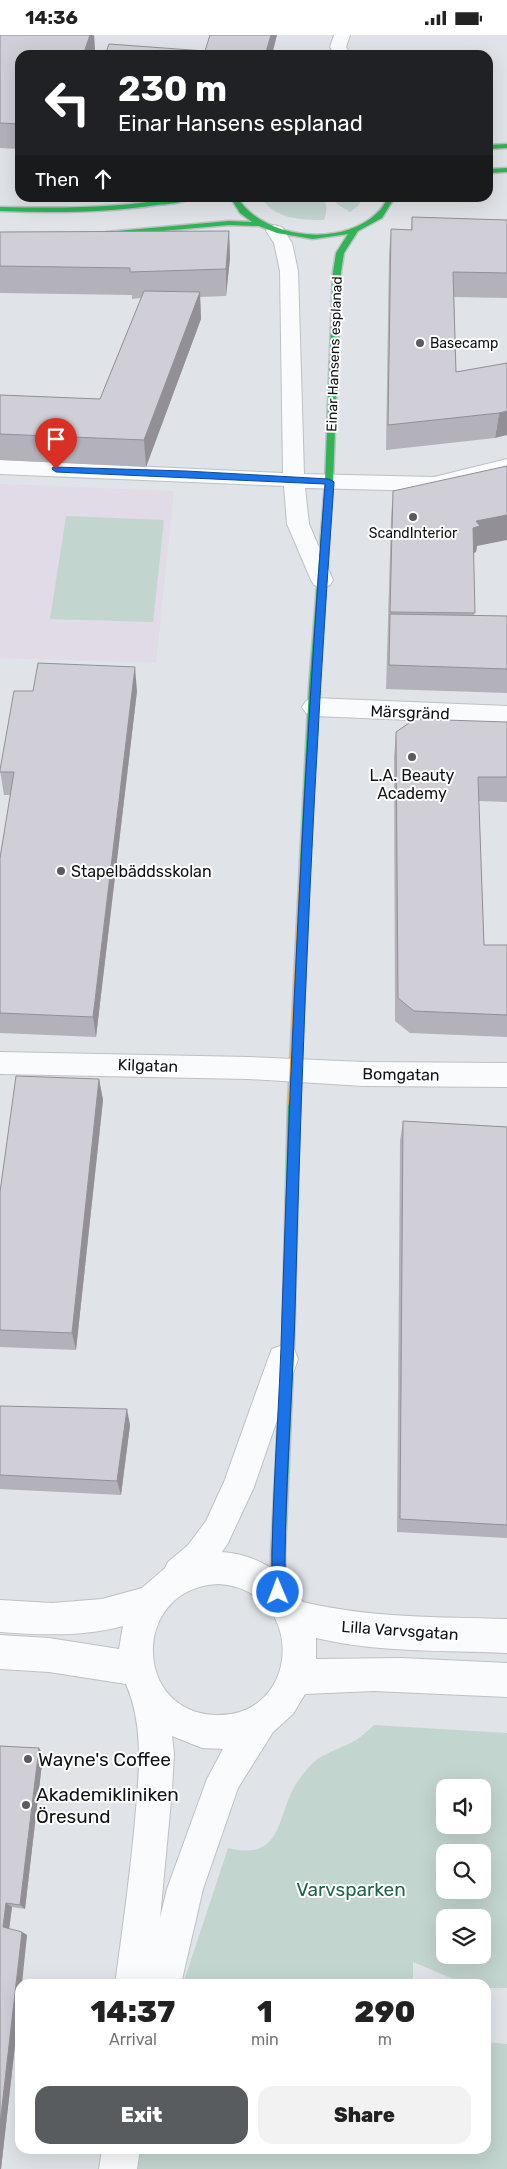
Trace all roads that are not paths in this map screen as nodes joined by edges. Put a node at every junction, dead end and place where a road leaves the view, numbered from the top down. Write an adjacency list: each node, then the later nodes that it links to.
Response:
1 (507, 145): 2 (street)
2 (493, 146)
3 (507, 170): 4 (street)
4 (493, 171)
5 (173, 202): 8 (street)
6 (235, 202): 9 (street)
7 (390, 202): 10 (street)
8 (0, 209)
9 (266, 228): 10 (street); 11 (street); 14 (street, Einar Hansens esplanad)
10 (354, 231): 15 (street, Einar Hansens esplanad)
11 (98, 234)
12 (507, 466): 15 (street)
13 (0, 467): 14 (street)
14 (294, 479): 15 (street); 16 (street, Einar Hansens esplanad)
15 (329, 482): 16 (street, Einar Hansens esplanad)
16 (322, 579): 17 (street, Einar Hansens esplanad)
17 (314, 707): 18 (street, Märsgränd); 20 (street, Einar Hansens esplanad)
18 (507, 715)
19 (0, 1063): 20 (street, Kilgatan)
20 (295, 1072): 21 (street, Bomgatan); 22 (street, Einar Hansens esplanad)
21 (507, 1075)
22 (288, 1345): 23 (street, Einar Hansens esplanad); 24 (street, Einar Hansens esplanad)
23 (161, 1592): 24 (street); 25 (street); 30 (street)
24 (286, 1604): 26 (street, Lilla Varvsgatan); 28 (street)
25 (0, 1616)
26 (507, 1636)
27 (0, 1652): 30 (street)
28 (294, 1678): 29 (street); 31 (street)
29 (507, 1680)
30 (144, 1682): 31 (street); 32 (street)
31 (261, 1721): 33 (street)
32 (134, 1979)
33 (163, 1979)
34 (121, 2154): 35 (street)
35 (118, 2169)

